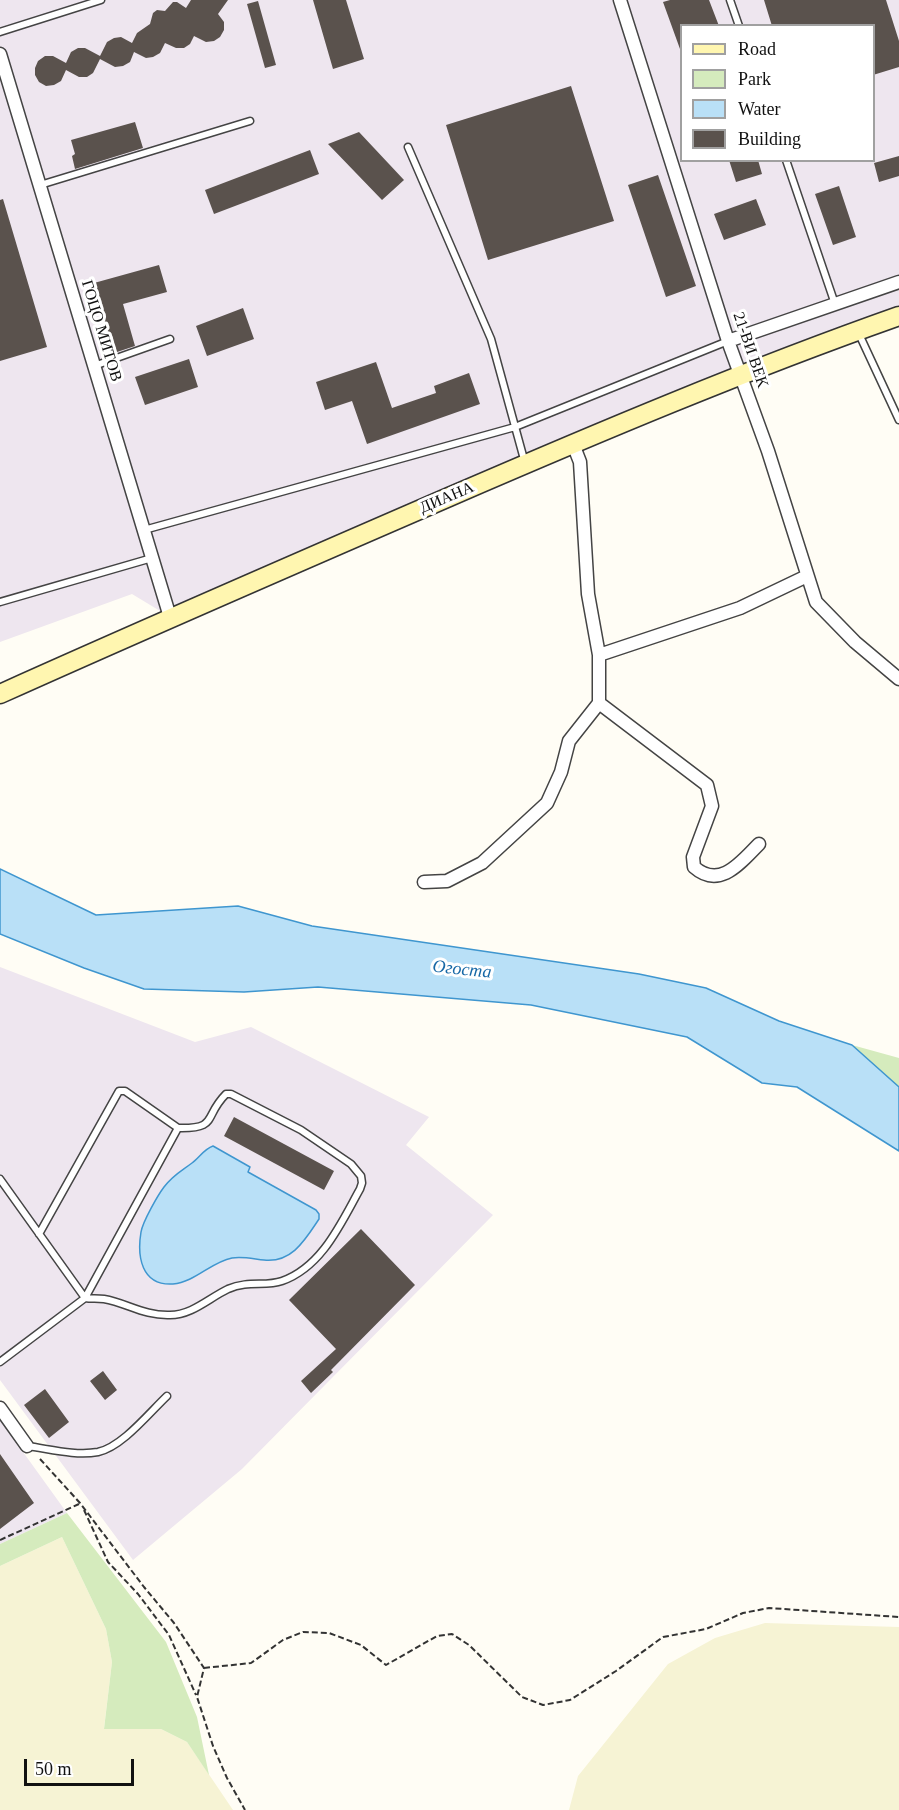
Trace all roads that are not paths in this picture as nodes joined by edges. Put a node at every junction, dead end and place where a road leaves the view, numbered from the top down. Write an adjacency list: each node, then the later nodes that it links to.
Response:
1 (100, 0): 5 (lane)
2 (620, 0): 16 (street, 21-ВИ ВЕК)
3 (730, 0): 4 (lane)
4 (738, 24)
5 (0, 32)
6 (0, 54): 10 (street, ГОЦО МИТОВ)
7 (250, 121): 10 (lane)
8 (408, 147): 20 (lane)
9 (787, 162): 12 (lane)
10 (40, 186): 17 (street, ГОЦО МИТОВ)
11 (899, 282): 12 (street)
12 (836, 305): 16 (street)
13 (899, 316): 14 (main road, ДИАНА)
14 (858, 331): 18 (main road, ДИАНА); 19 (lane)
15 (170, 339): 17 (lane)
16 (728, 341): 18 (street, 21-ВИ ВЕК); 20 (lane)
17 (94, 366): 23 (street, ГОЦО МИТОВ)
18 (740, 376): 21 (main road, ДИАНА); 25 (street, 21-ВИ ВЕК)
19 (899, 420)
20 (515, 427): 22 (lane); 23 (lane)
21 (573, 444): 22 (main road, ДИАНА); 28 (street)
22 (525, 464): 27 (main road, ДИАНА)
23 (144, 530): 24 (street, ГОЦО МИТОВ)
24 (152, 558): 26 (lane); 27 (street, ГОЦО МИТОВ)
25 (807, 576): 28 (street); 29 (street, 21-ВИ ВЕК)
26 (0, 602)
27 (170, 617): 30 (main road, ДИАНА)
28 (599, 655): 31 (street)
29 (899, 679)
30 (0, 694)
31 (598, 703): 32 (street); 33 (street)
32 (759, 844)
33 (424, 882)
34 (178, 1128): 36 (lane); 37 (lane); 37 (lane)
35 (0, 1179): 36 (lane)
36 (39, 1234): 37 (lane)
37 (85, 1298): 38 (lane)
38 (0, 1362)
39 (167, 1396): 41 (lane)
40 (0, 1408): 41 (street)
41 (27, 1446)

